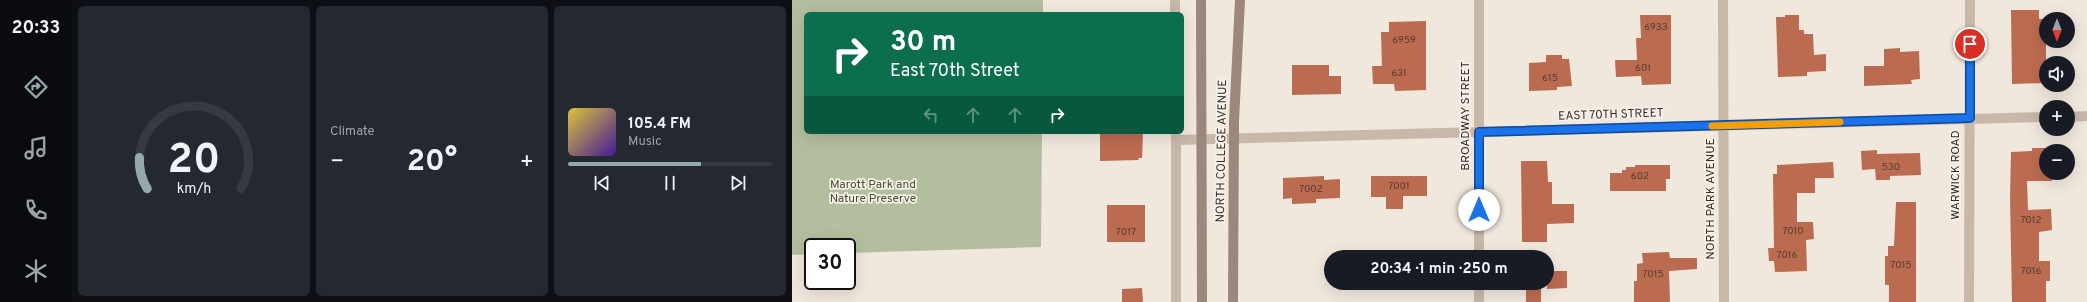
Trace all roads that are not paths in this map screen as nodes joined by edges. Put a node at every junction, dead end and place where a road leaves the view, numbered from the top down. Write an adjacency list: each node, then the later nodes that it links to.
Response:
1 (1175, 0): 7 (street)
2 (1202, 0): 16 (main road, NORTH COLLEGE AVENUE)
3 (1240, 0): 15 (main road, NORTH COLLEGE AVENUE)
4 (1479, 0): 13 (street, BROADWAY STREET)
5 (1723, 0): 12 (street, NORTH PARK AVENUE)
6 (1970, 0): 11 (street, WARWICK ROAD)
7 (1175, 12)
8 (2087, 116): 10 (street)
9 (2039, 117): 11 (street, EAST 70TH STREET)
10 (2075, 117)
11 (1970, 118): 12 (street, EAST 70TH STREET); 24 (street, WARWICK ROAD)
12 (1723, 125): 13 (street, EAST 70TH STREET); 23 (street, NORTH PARK AVENUE)
13 (1479, 132): 15 (street, EAST 70TH STREET); 17 (street, BROADWAY STREET)
14 (1176, 136): 16 (street, EAST 70TH STREET); 19 (street)
15 (1234, 138): 16 (street, EAST 70TH STREET); 21 (main road, NORTH COLLEGE AVENUE)
16 (1201, 140): 20 (main road, NORTH COLLEGE AVENUE)
17 (1479, 250)
18 (1479, 290): 22 (street)
19 (1176, 302)
20 (1202, 302)
21 (1233, 302)
22 (1479, 302)
23 (1724, 302)
24 (1969, 302)

